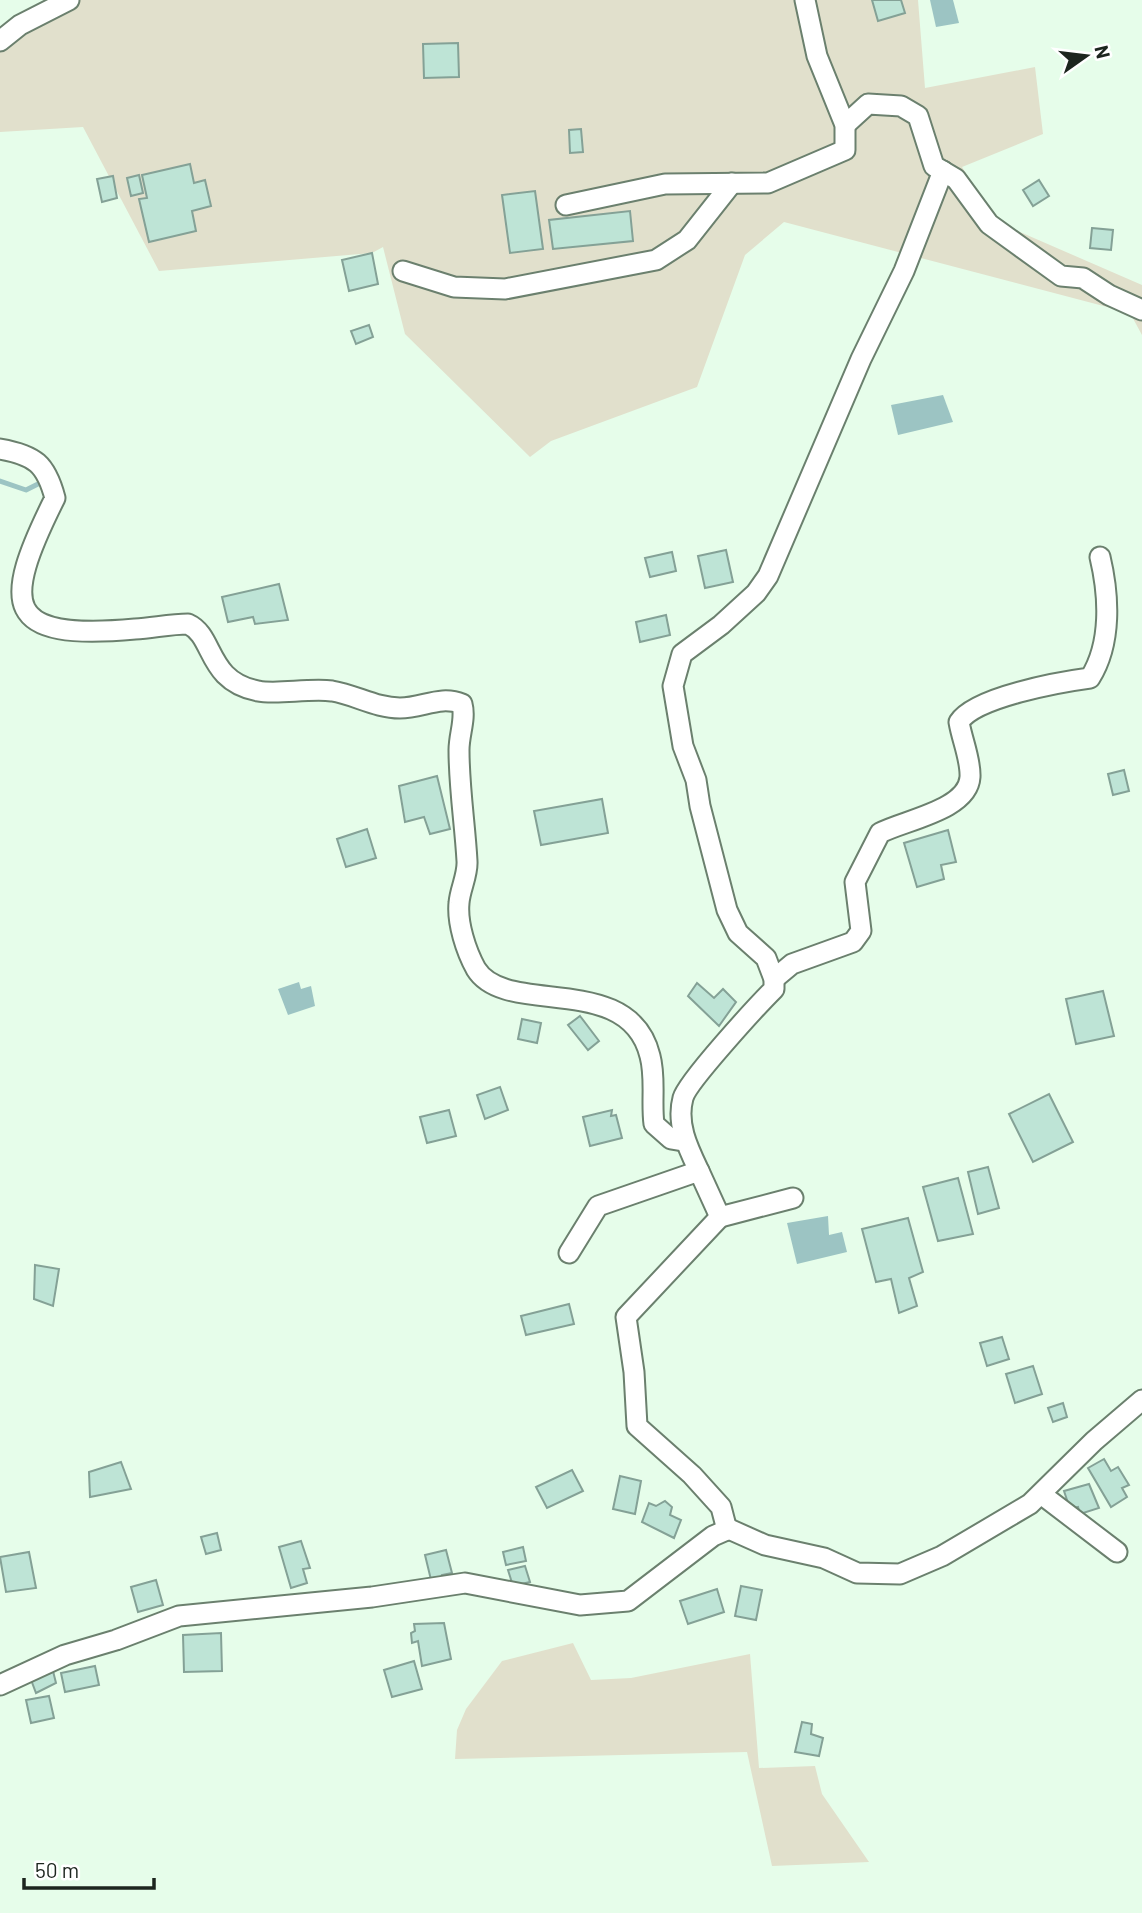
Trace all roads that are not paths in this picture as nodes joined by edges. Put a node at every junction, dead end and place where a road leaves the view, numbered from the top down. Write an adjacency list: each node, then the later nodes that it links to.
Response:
1 (69, 0): 3 (street)
2 (805, 0): 4 (street)
3 (0, 41)
4 (845, 125): 5 (street); 6 (street)
5 (943, 171): 9 (street); 12 (street)
6 (732, 183): 7 (street); 8 (street)
7 (566, 205)
8 (403, 271)
9 (1142, 310)
10 (0, 449): 13 (street)
11 (1100, 557): 12 (street)
12 (774, 979): 13 (street)
13 (683, 1140): 14 (street)
14 (699, 1171): 16 (street); 17 (street)
15 (793, 1198): 16 (street)
16 (720, 1217): 20 (street)
17 (569, 1253)
18 (1142, 1400): 19 (street)
19 (1041, 1494): 20 (street); 21 (street)
20 (727, 1530): 22 (street)
21 (1117, 1552)
22 (0, 1685)

